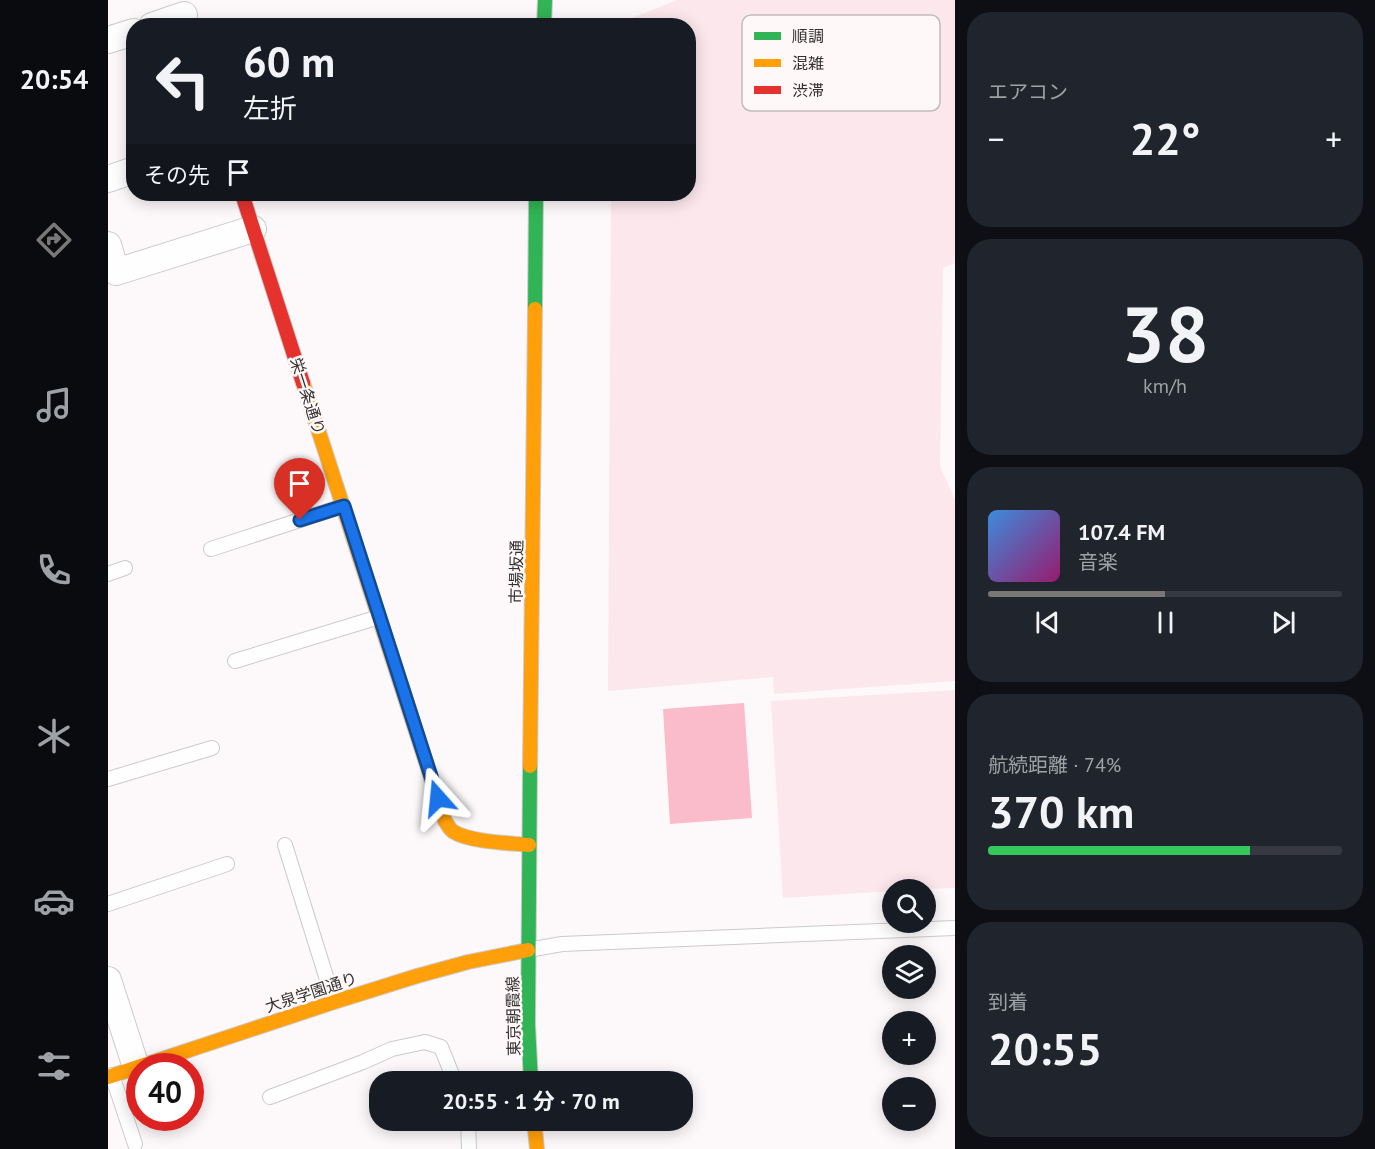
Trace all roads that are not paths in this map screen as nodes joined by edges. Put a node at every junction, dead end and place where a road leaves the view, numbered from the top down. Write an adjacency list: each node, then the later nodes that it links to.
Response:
1 (546, 0): 2 (street)
2 (545, 18)
3 (126, 34): 4 (street)
4 (108, 40)
5 (126, 173): 6 (street)
6 (108, 179)
7 (244, 201): 9 (street, 栄一条通り)
8 (536, 201): 19 (street, 市場坂通)
9 (253, 229): 10 (street); 11 (street, 栄一条通り)
10 (109, 251)
11 (344, 506): 12 (lane); 15 (street, 栄一条通り)
12 (211, 549)
13 (125, 568): 14 (lane)
14 (108, 574)
15 (380, 616): 16 (lane); 19 (street, 栄一条通り)
16 (235, 661)
17 (212, 747): 18 (lane)
18 (108, 779)
19 (529, 844): 24 (street, 市場坂通)
20 (285, 845): 26 (lane)
21 (227, 864): 22 (lane)
22 (108, 904)
23 (955, 928): 24 (lane)
24 (528, 951): 26 (street, 大泉学園通り); 28 (street, 東京朝霞線)
25 (108, 980): 29 (street)
26 (334, 1002): 29 (street, 大泉学園通り)
27 (451, 1071): 30 (lane)
28 (530, 1071)
29 (119, 1073): 33 (lane)
30 (270, 1097)
31 (468, 1131): 34 (lane)
32 (535, 1131): 35 (street)
33 (135, 1144)
34 (469, 1149)
35 (537, 1149)

